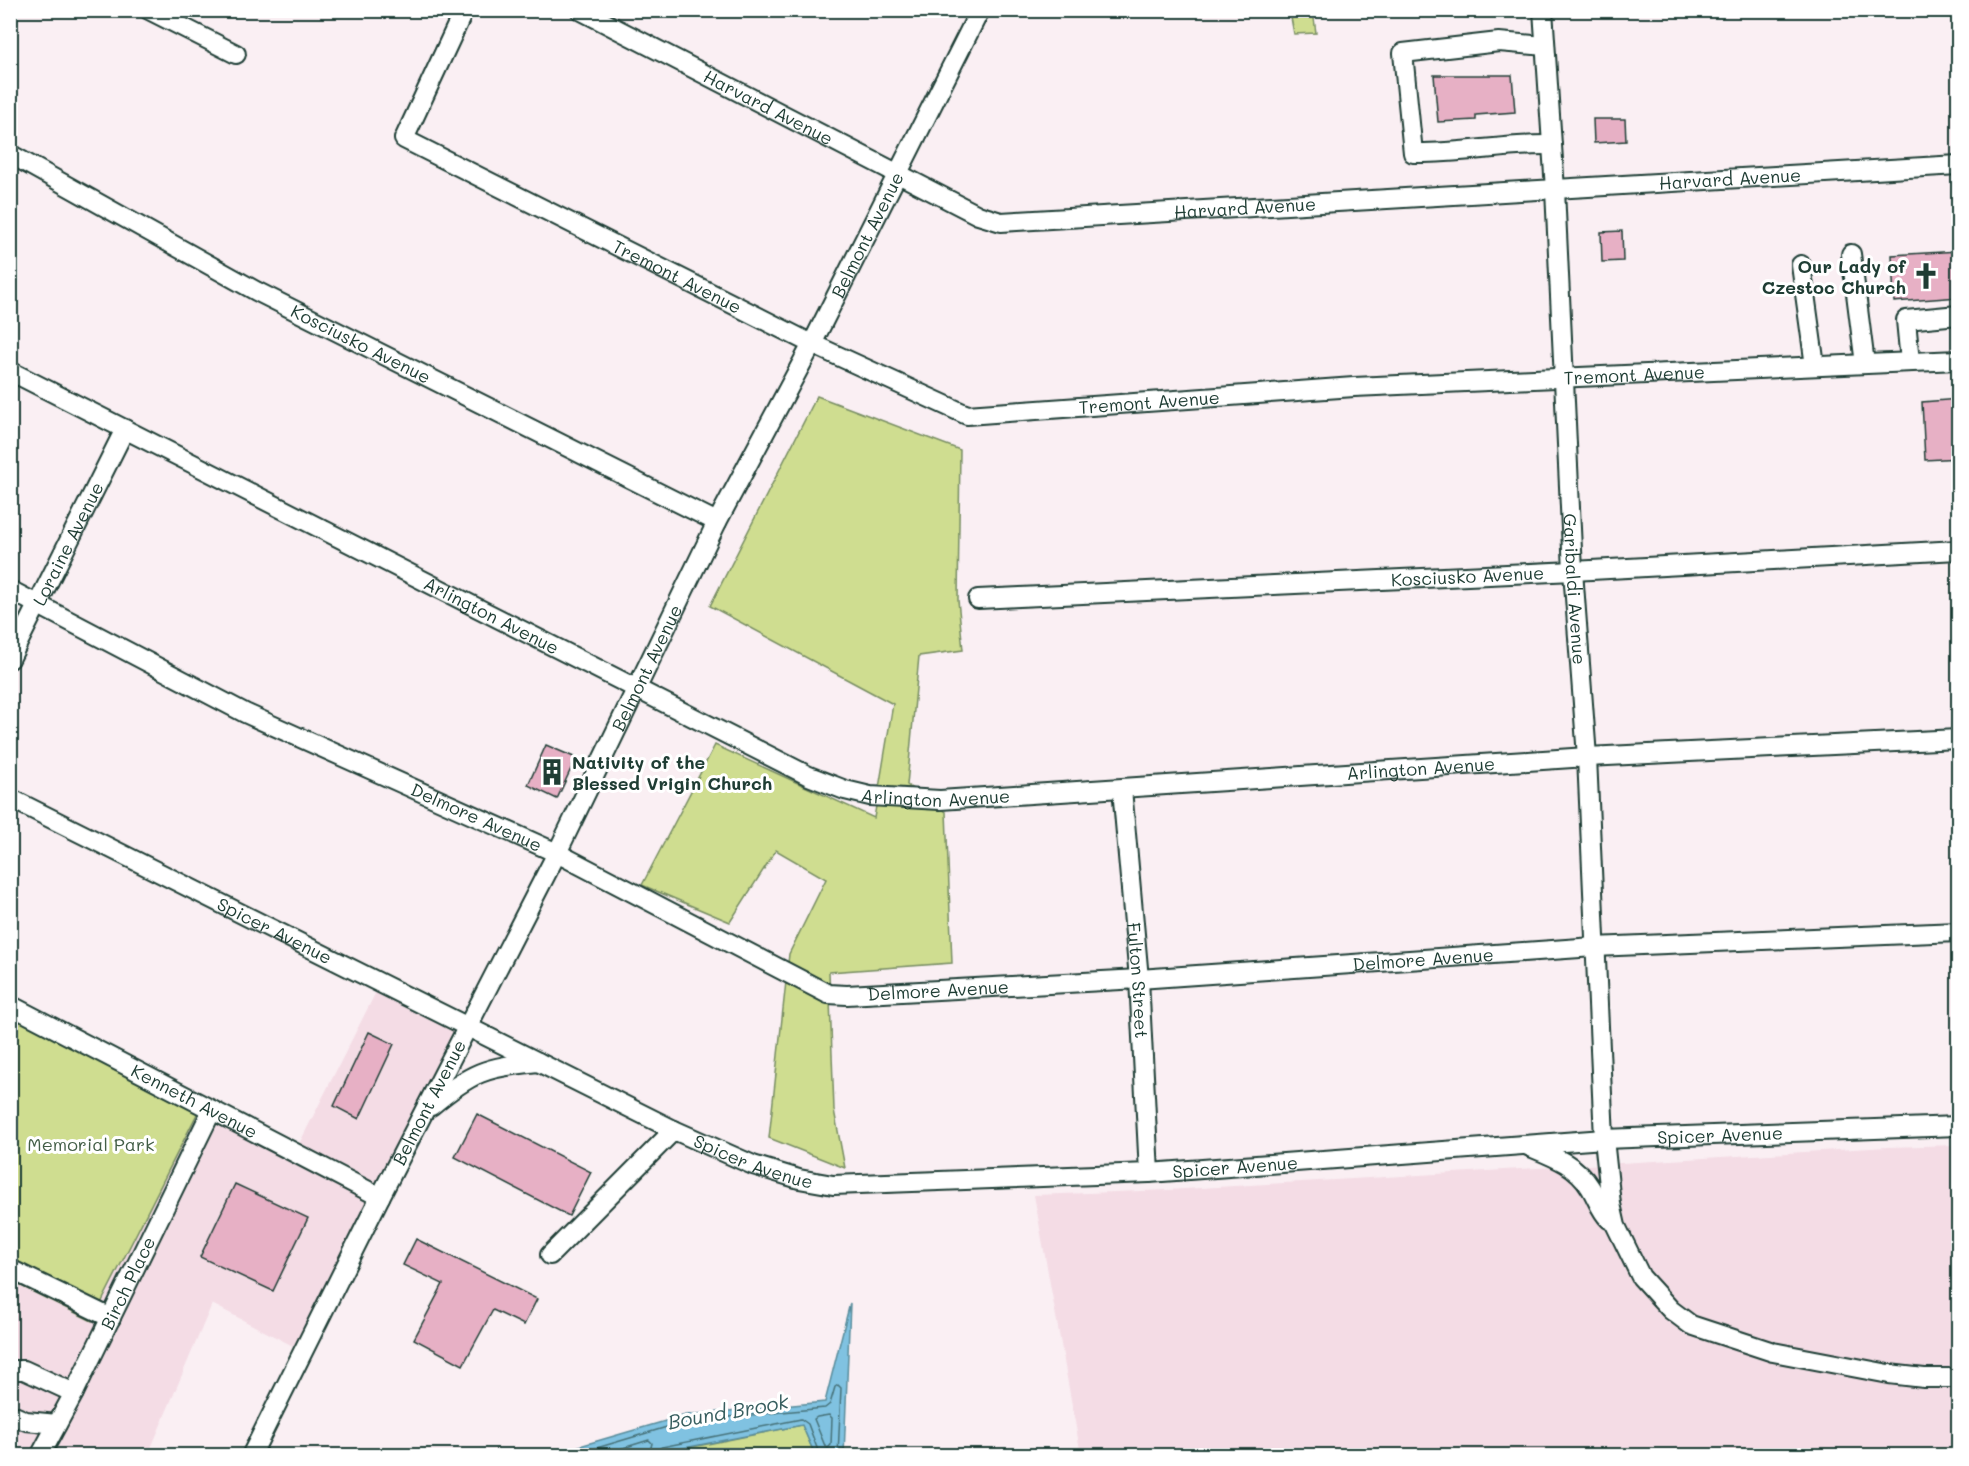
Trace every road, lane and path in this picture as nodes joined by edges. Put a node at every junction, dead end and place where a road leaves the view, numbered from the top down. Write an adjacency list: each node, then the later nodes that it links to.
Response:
1 (149, 10): 7 (street)
2 (464, 10): 16 (street, Tremont Avenue)
3 (580, 10): 11 (street, Harvard Avenue)
4 (980, 10): 11 (street, Belmont Avenue)
5 (1543, 10): 6 (street, Garibaldi Avenue)
6 (1544, 43): 8 (street, Garibaldi Avenue); 8 (street)
7 (236, 54)
8 (1552, 145): 12 (street, Garibaldi Avenue)
9 (10, 154): 24 (street, Kosciusko Avenue)
10 (1959, 165): 12 (street, Harvard Avenue)
11 (897, 173): 12 (street, Harvard Avenue); 16 (street, Belmont Avenue)
12 (1555, 190): 22 (street, Garibaldi Avenue)
13 (1851, 254): 19 (street)
14 (1801, 266): 20 (street)
15 (1959, 315): 18 (street)
16 (812, 344): 22 (street, Tremont Avenue); 24 (street, Belmont Avenue)
17 (1959, 360): 18 (street, Tremont Avenue)
18 (1910, 362): 19 (street, Tremont Avenue)
19 (1865, 364): 20 (street, Tremont Avenue)
20 (1815, 366): 22 (street, Tremont Avenue)
21 (10, 370): 23 (street, Arlington Avenue)
22 (1564, 377): 26 (street, Garibaldi Avenue)
23 (125, 429): 29 (street, Loraine Avenue); 31 (street, Arlington Avenue)
24 (717, 522): 31 (street, Belmont Avenue)
25 (1959, 549): 26 (street, Kosciusko Avenue)
26 (1573, 571): 28 (street, Kosciusko Avenue); 33 (street, Garibaldi Avenue)
27 (10, 590): 29 (street, Delmore Avenue)
28 (978, 599)
29 (38, 605): 30 (street, Loraine Avenue); 36 (street, Delmore Avenue)
30 (10, 659)
31 (636, 688): 34 (street, Arlington Avenue); 36 (street, Belmont Avenue)
32 (1959, 739): 33 (street, Arlington Avenue)
33 (1587, 757): 34 (street, Arlington Avenue); 38 (street, Garibaldi Avenue)
34 (1122, 789): 39 (street, Fulton Street)
35 (10, 798): 41 (street, Spicer Avenue)
36 (557, 854): 39 (street, Delmore Avenue); 41 (street, Belmont Avenue)
37 (1959, 932): 38 (street, Delmore Avenue)
38 (1594, 947): 39 (street, Delmore Avenue); 47 (street, Garibaldi Avenue)
39 (1139, 979): 49 (street, Fulton Street)
40 (10, 1005): 43 (street, Kenneth Avenue)
41 (467, 1027): 42 (street, Spicer Avenue); 44 (street, Belmont Avenue)
42 (538, 1062): 44 (street); 46 (street, Spicer Avenue)
43 (212, 1110): 50 (street, Kenneth Avenue); 54 (street, Birch Place)
44 (423, 1113): 50 (street, Belmont Avenue)
45 (1959, 1126): 47 (street, Spicer Avenue)
46 (674, 1130): 49 (street, Spicer Avenue); 52 (street)
47 (1604, 1139): 48 (street, Spicer Avenue); 51 (street, Garibaldi Avenue)
48 (1524, 1145): 49 (street, Spicer Avenue); 51 (street)
49 (1149, 1173)
50 (380, 1197): 61 (street, Belmont Avenue)
51 (1616, 1226): 56 (street)
52 (550, 1255)
53 (10, 1269): 54 (street)
54 (111, 1318): 57 (street, Birch Place)
55 (10, 1373): 57 (street)
56 (1959, 1378)
57 (74, 1393): 59 (street, Birch Place)
58 (10, 1414): 59 (street)
59 (57, 1424): 60 (street, Birch Place)
60 (40, 1455)
61 (251, 1455)

